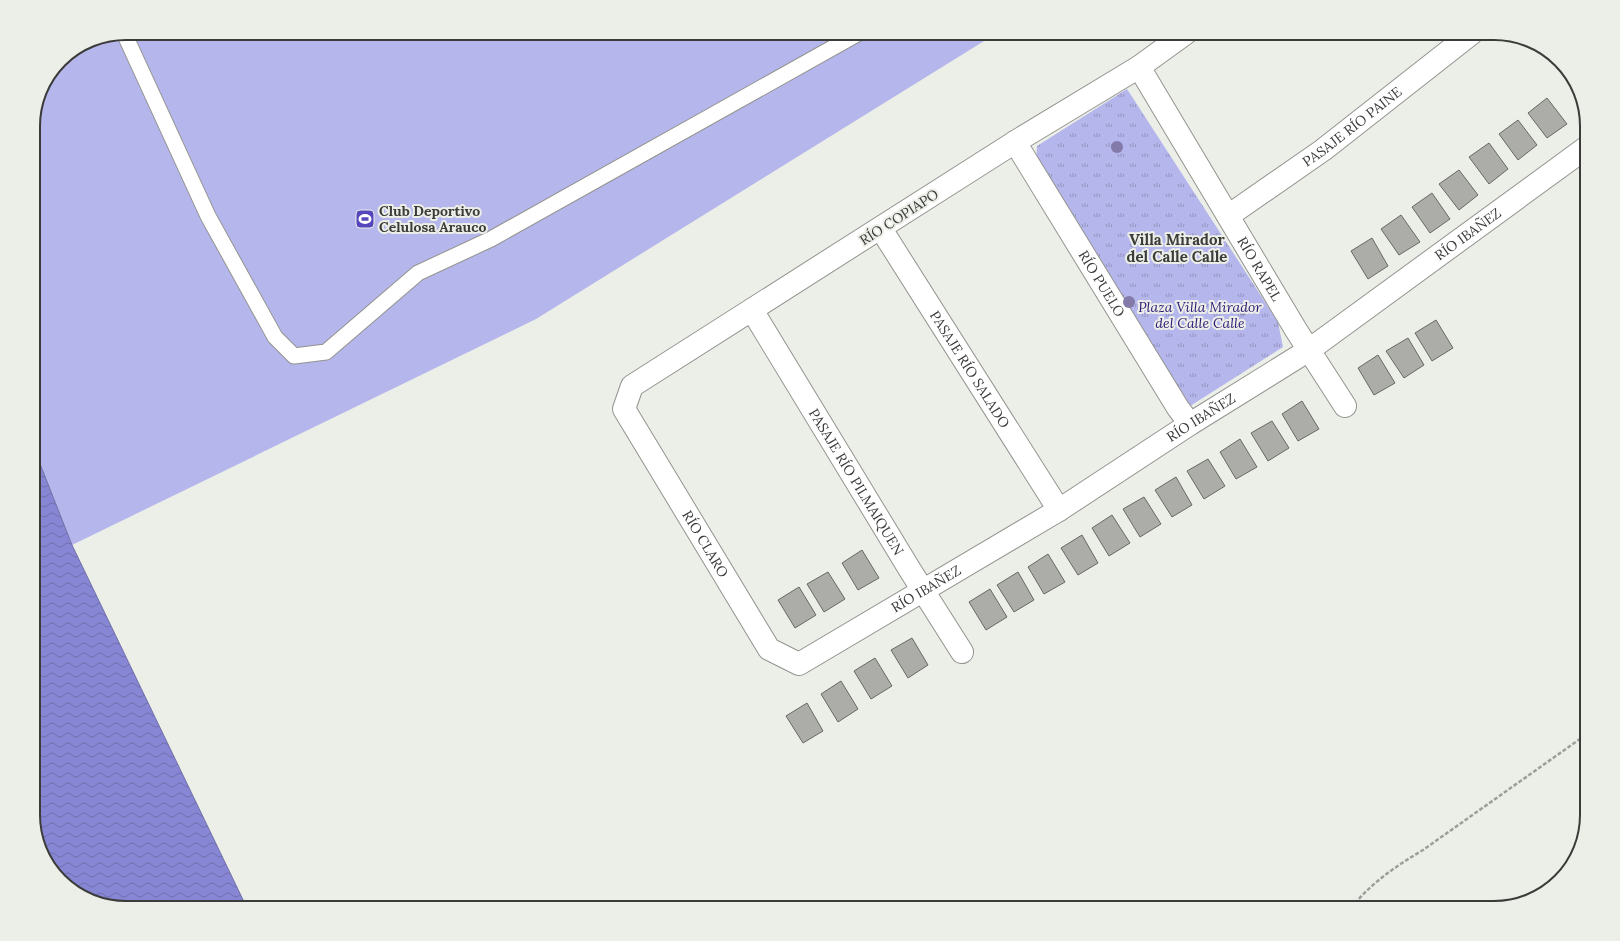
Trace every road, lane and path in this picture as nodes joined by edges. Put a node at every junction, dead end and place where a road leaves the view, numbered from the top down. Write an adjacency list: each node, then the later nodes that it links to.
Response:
1 (127, 40): 2 (lane)
2 (846, 40)
3 (1176, 40): 5 (street, RÍO COPIAPO)
4 (1463, 40): 8 (street, PASAJE RÍO PAINE)
5 (1139, 67): 6 (street, RÍO COPIAPO); 8 (street, RÍO RAPEL)
6 (1015, 142): 9 (street, RÍO COPIAPO); 14 (street, RÍO PUELO)
7 (1580, 152): 11 (street, RÍO IBAÑEZ)
8 (1228, 216): 11 (street, RÍO RAPEL)
9 (881, 229): 10 (street, RÍO COPIAPO); 15 (street, PASAJE RÍO SALADO)
10 (752, 310): 13 (street, RÍO COPIAPO); 16 (street, PASAJE RÍO PILMAIQUEN)
11 (1309, 350): 12 (street, RÍO RAPEL); 14 (street, RÍO IBAÑEZ)
12 (1345, 406)
13 (624, 409): 18 (street, RÍO CLARO)
14 (1190, 424): 15 (street, RÍO IBAÑEZ)
15 (1059, 510): 16 (street, RÍO IBAÑEZ)
16 (923, 590): 17 (street, PASAJE RÍO PILMAIQUEN); 18 (street, RÍO IBAÑEZ)
17 (962, 652)
18 (799, 664)
19 (1580, 739): 20 (path)
20 (1358, 901)

